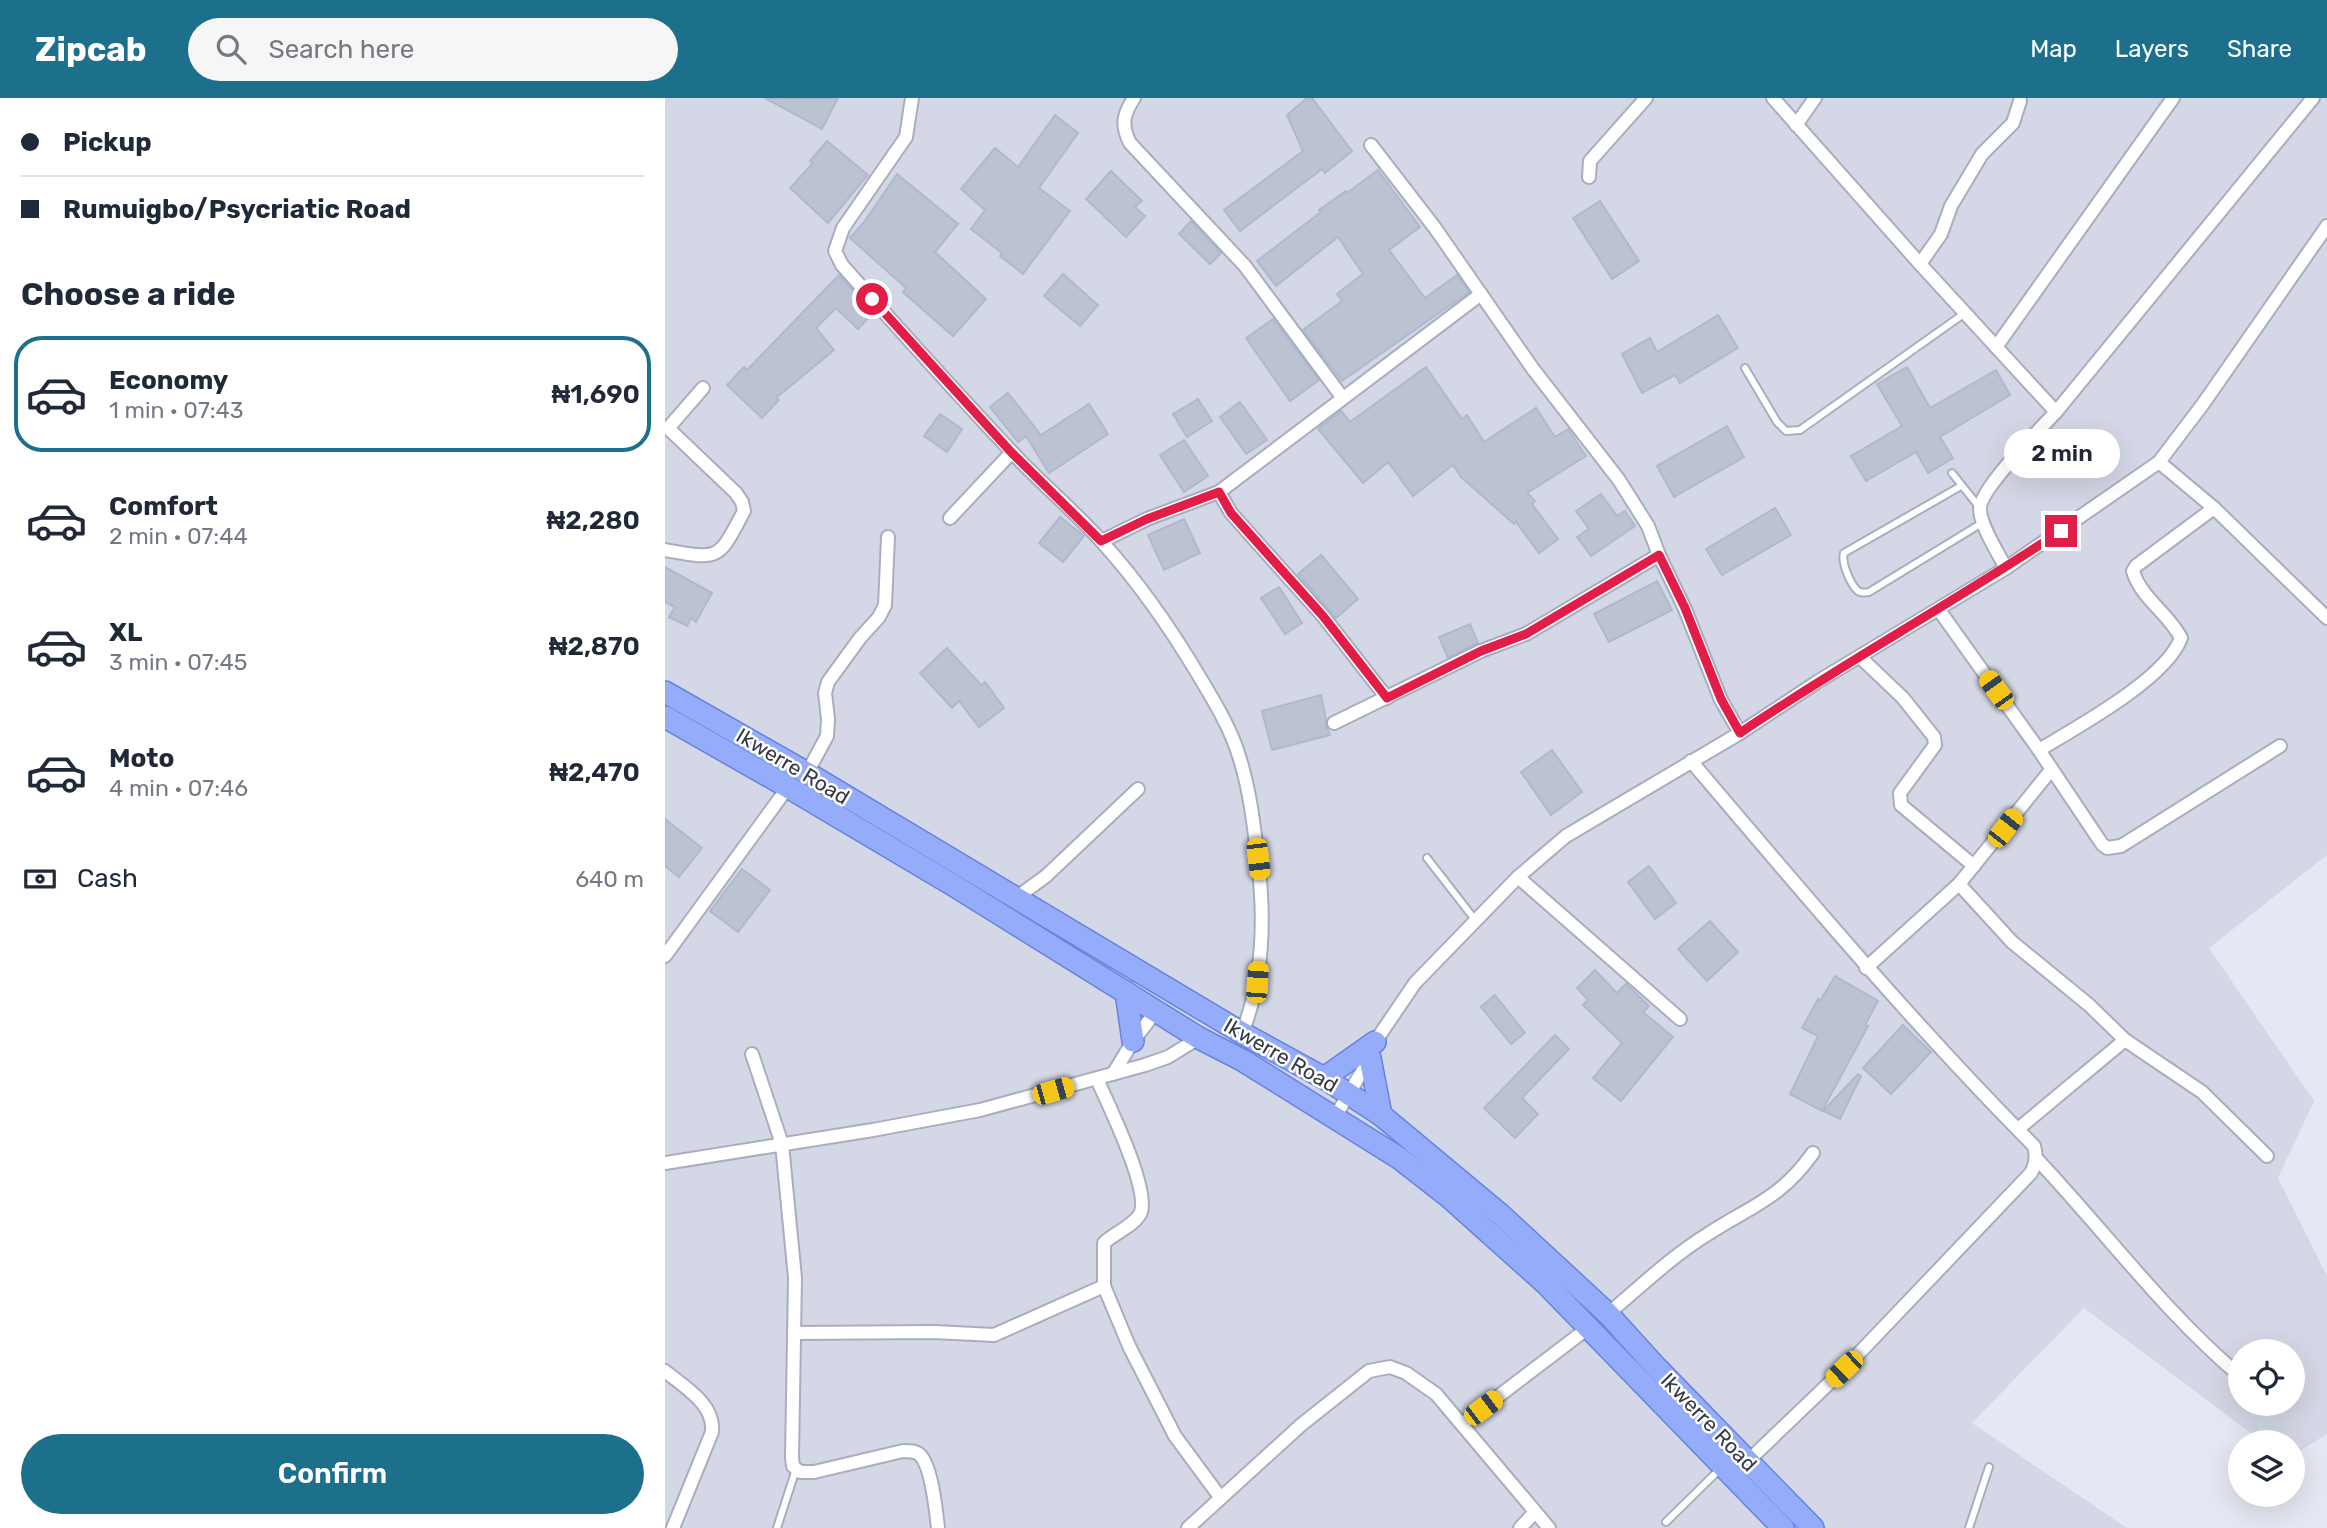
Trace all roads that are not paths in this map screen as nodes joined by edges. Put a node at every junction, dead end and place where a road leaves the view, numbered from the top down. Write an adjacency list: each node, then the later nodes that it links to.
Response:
1 (912, 98): 21 (street)
2 (1134, 98): 19 (street)
3 (1646, 98): 11 (street)
4 (1773, 98): 9 (street)
5 (1815, 98): 9 (street)
6 (2173, 98): 16 (street)
7 (2313, 98): 20 (street)
8 (2020, 102): 13 (street)
9 (1796, 125): 13 (street)
10 (1371, 145): 14 (street)
11 (1589, 177)
12 (2327, 226): 22 (street)
13 (1920, 264): 15 (street)
14 (1481, 294): 19 (street); 33 (street)
15 (1965, 313): 16 (street); 17 (lane)
16 (1996, 347): 20 (street)
17 (1745, 368)
18 (703, 388): 32 (street)
19 (1342, 397): 25 (street)
20 (2056, 412): 26 (street)
21 (1011, 452): 28 (street); 31 (street)
22 (2159, 461): 27 (street); 34 (street)
23 (1951, 473): 24 (lane)
24 (1961, 486): 26 (lane); 29 (lane)
25 (1219, 492): 31 (street); 39 (street)
26 (1980, 508): 29 (street)
27 (2214, 508): 36 (street); 44 (street)
28 (950, 518)
29 (1984, 522): 34 (street)
30 (888, 537): 47 (street)
31 (1101, 541): 61 (street)
32 (665, 550)
33 (1659, 555): 39 (street); 42 (street)
34 (2006, 568): 35 (street)
35 (1939, 610): 37 (street); 44 (street)
36 (2327, 618)
37 (1860, 657): 42 (street); 51 (street)
38 (665, 692): 47 (main road, Ikwerre Road)
39 (1387, 698): 41 (street)
40 (665, 718): 48 (main road, Ikwerre Road)
41 (1334, 723)
42 (1740, 733): 45 (street)
43 (2280, 746): 46 (street)
44 (2039, 750): 46 (street)
45 (1691, 761): 52 (street); 57 (street)
46 (2051, 770): 51 (street)
47 (807, 773): 54 (main road, Ikwerre Road)
48 (788, 787): 56 (street); 58 (main road, Ikwerre Road)
49 (1138, 789): 54 (street)
50 (1427, 858): 55 (lane)
51 (1974, 866): 53 (street)
52 (1518, 877): 55 (street); 60 (street)
53 (1959, 884): 57 (street); 63 (street)
54 (1016, 898): 61 (main road, Ikwerre Road)
55 (1476, 921): 65 (street)
56 (665, 956)
57 (1866, 968): 73 (street)
58 (1126, 992): 59 (main road, Ikwerre Road); 64 (main road)
59 (1157, 1010): 62 (main road, Ikwerre Road); 64 (street)
60 (1680, 1019)
61 (1242, 1032): 68 (main road, Ikwerre Road)
62 (1199, 1038): 67 (street); 72 (main road, Ikwerre Road)
63 (2125, 1040): 73 (street); 76 (street)
64 (1133, 1041): 67 (street)
65 (1372, 1050): 68 (main road); 70 (street); 71 (main road)
66 (752, 1054): 74 (street)
67 (1113, 1074): 69 (street)
68 (1324, 1078): 70 (main road, Ikwerre Road)
69 (1097, 1079): 74 (street); 79 (street)
70 (1348, 1095): 71 (main road, Ikwerre Road); 72 (street)
71 (1381, 1115): 80 (main road, Ikwerre Road)
72 (1335, 1117): 81 (main road, Ikwerre Road)
73 (2018, 1129): 77 (street)
74 (782, 1144): 78 (street); 82 (street)
75 (1813, 1153): 80 (street)
76 (2267, 1156)
77 (2036, 1158): 83 (street); 86 (street)
78 (665, 1163)
79 (1104, 1286): 82 (street); 90 (street)
80 (1608, 1314): 86 (main road, Ikwerre Road)
81 (1588, 1328): 85 (street); 87 (main road, Ikwerre Road)
82 (794, 1333): 89 (street)
83 (2228, 1365)
84 (665, 1371): 93 (street)
85 (1462, 1424): 90 (street); 91 (street)
86 (1748, 1461): 100 (main road, Ikwerre Road)
87 (1724, 1465): 92 (lane); 99 (main road, Ikwerre Road)
88 (1989, 1467): 101 (lane)
89 (796, 1469): 94 (lane); 95 (street)
90 (1220, 1497): 96 (street)
91 (1535, 1513): 97 (street); 98 (street)
92 (1666, 1522)
93 (673, 1528)
94 (777, 1528)
95 (938, 1528)
96 (1188, 1528)
97 (1520, 1528)
98 (1549, 1528)
99 (1783, 1528)
100 (1813, 1528)
101 (1969, 1528)

